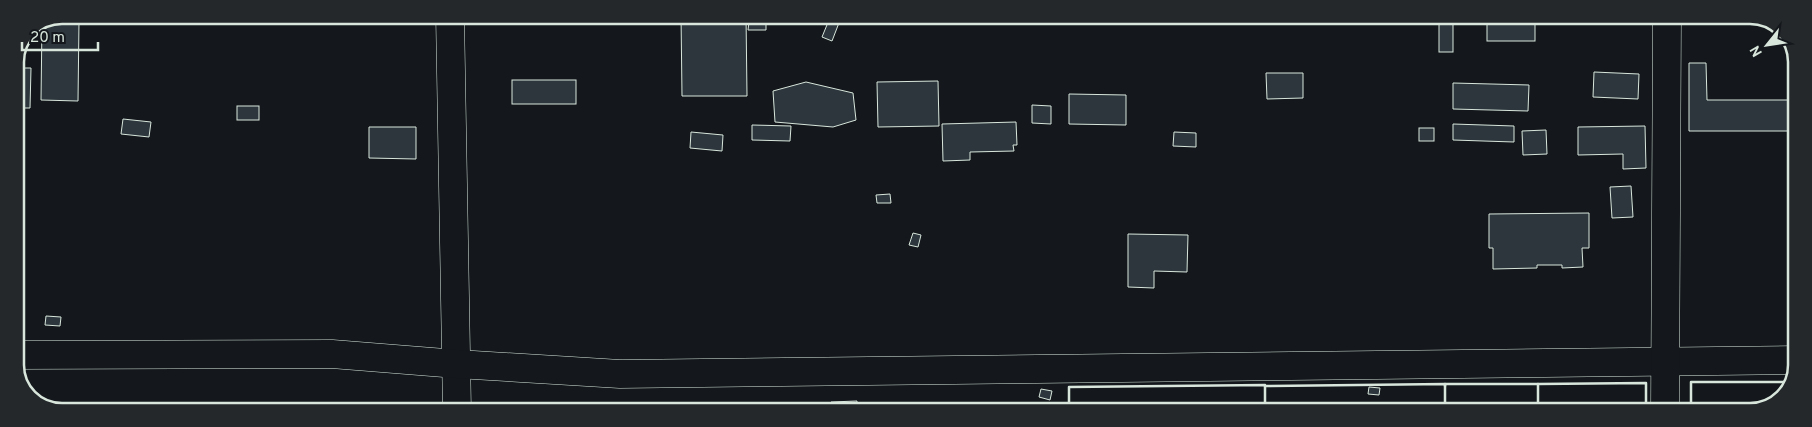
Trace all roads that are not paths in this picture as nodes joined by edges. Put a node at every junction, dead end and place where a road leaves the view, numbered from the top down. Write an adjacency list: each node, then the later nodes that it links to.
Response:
1 (450, 24): 6 (street)
2 (1667, 24): 4 (street)
3 (24, 355): 6 (street)
4 (1665, 360): 5 (street); 6 (street); 8 (street)
5 (1788, 360)
6 (458, 364): 7 (street)
7 (457, 403)
8 (1665, 403)

